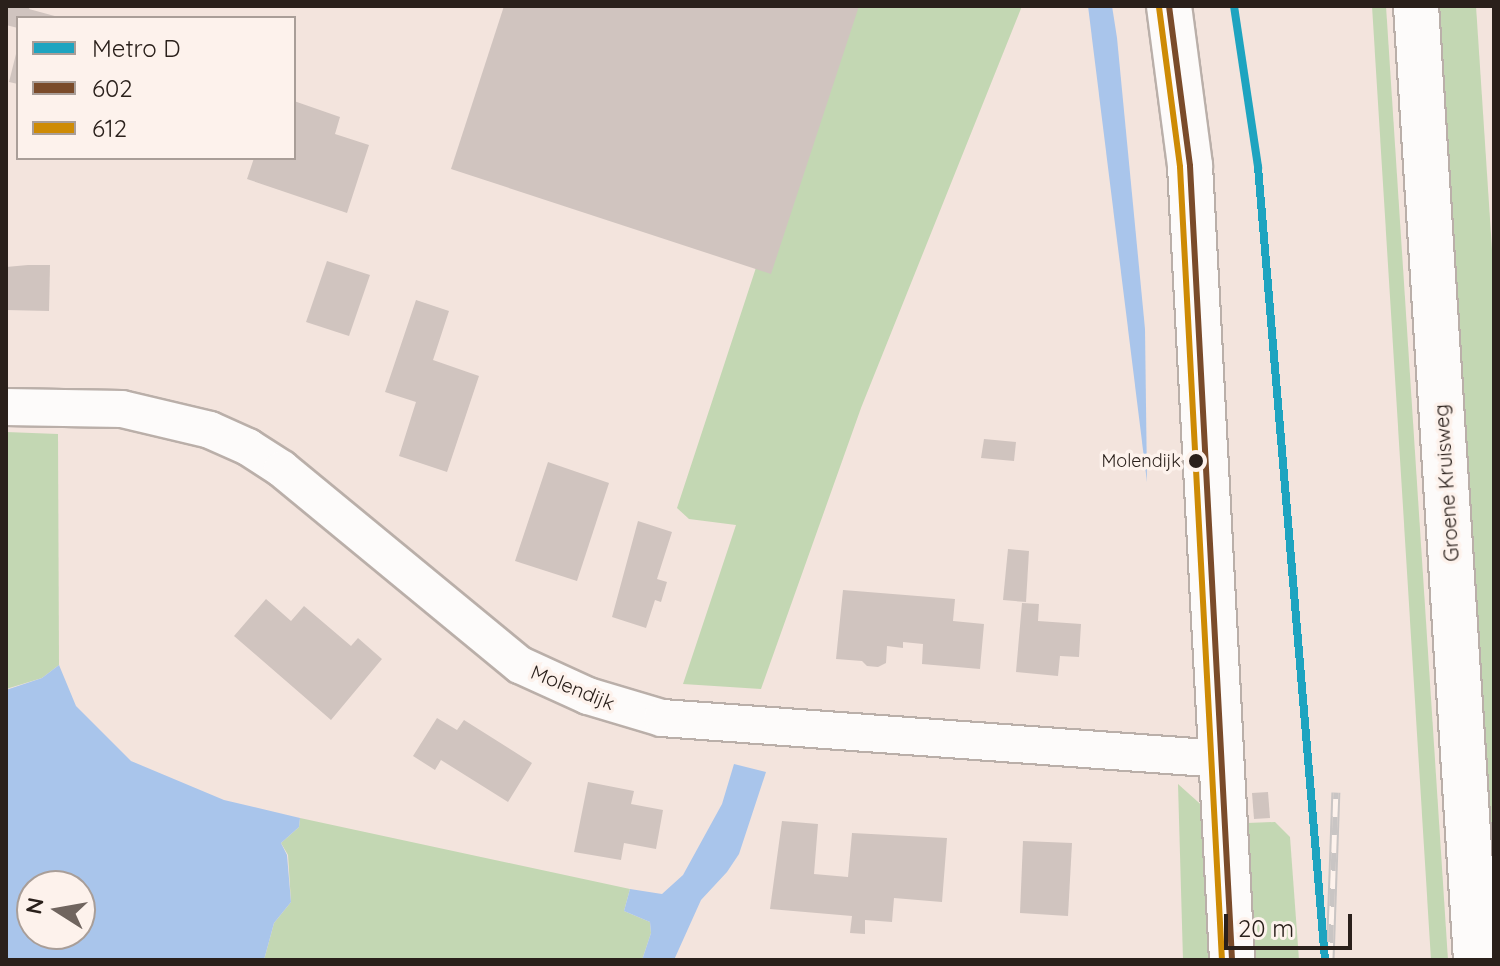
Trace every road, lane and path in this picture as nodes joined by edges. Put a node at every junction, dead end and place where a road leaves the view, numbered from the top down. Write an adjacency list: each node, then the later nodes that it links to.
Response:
1 (1169, 6): 4 (street)
2 (1416, 6): 6 (street, Groene Kruisweg)
3 (6, 407): 4 (street, Molendijk)
4 (1221, 759): 5 (street)
5 (1232, 960)
6 (1476, 960)

